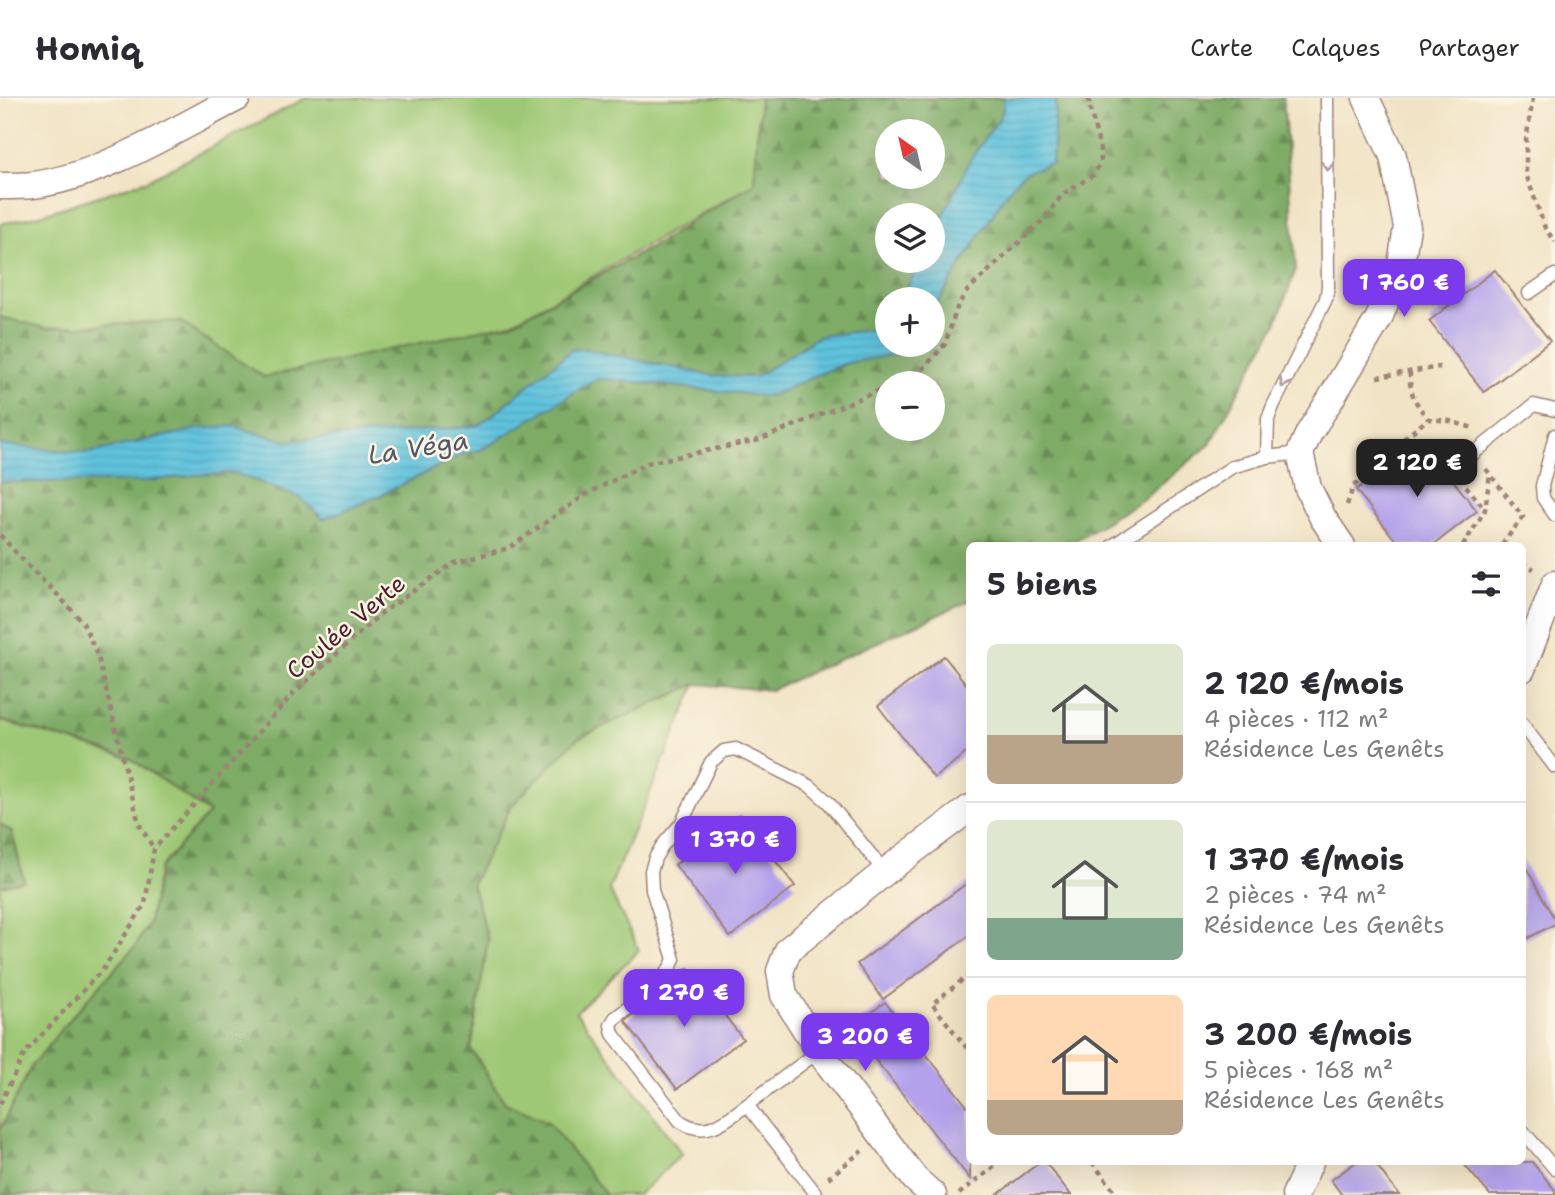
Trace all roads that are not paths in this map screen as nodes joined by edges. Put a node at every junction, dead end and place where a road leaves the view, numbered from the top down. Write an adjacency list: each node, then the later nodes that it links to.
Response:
1 (237, 98): 4 (street)
2 (1327, 98): 10 (lane, one-way to 10)
3 (1366, 98): 9 (street)
4 (0, 186)
5 (1555, 275): 6 (lane)
6 (1529, 293)
7 (1555, 410): 11 (lane)
8 (1555, 435): 12 (lane)
9 (1300, 453): 10 (lane); 14 (street)
10 (1267, 457): 13 (lane)
11 (1453, 470)
12 (1555, 515)
13 (1118, 542)
14 (1339, 542)
15 (1555, 584): 16 (street)
16 (1526, 659)
17 (1526, 729): 18 (lane)
18 (1555, 767)
19 (966, 811): 20 (street)
20 (885, 872): 21 (street); 22 (lane)
21 (819, 1051): 22 (lane); 27 (street)
22 (747, 1105): 26 (lane)
23 (1526, 1135): 25 (lane)
24 (1310, 1165): 28 (street)
25 (1555, 1169)
26 (815, 1193)
27 (933, 1195)
28 (1295, 1195)

